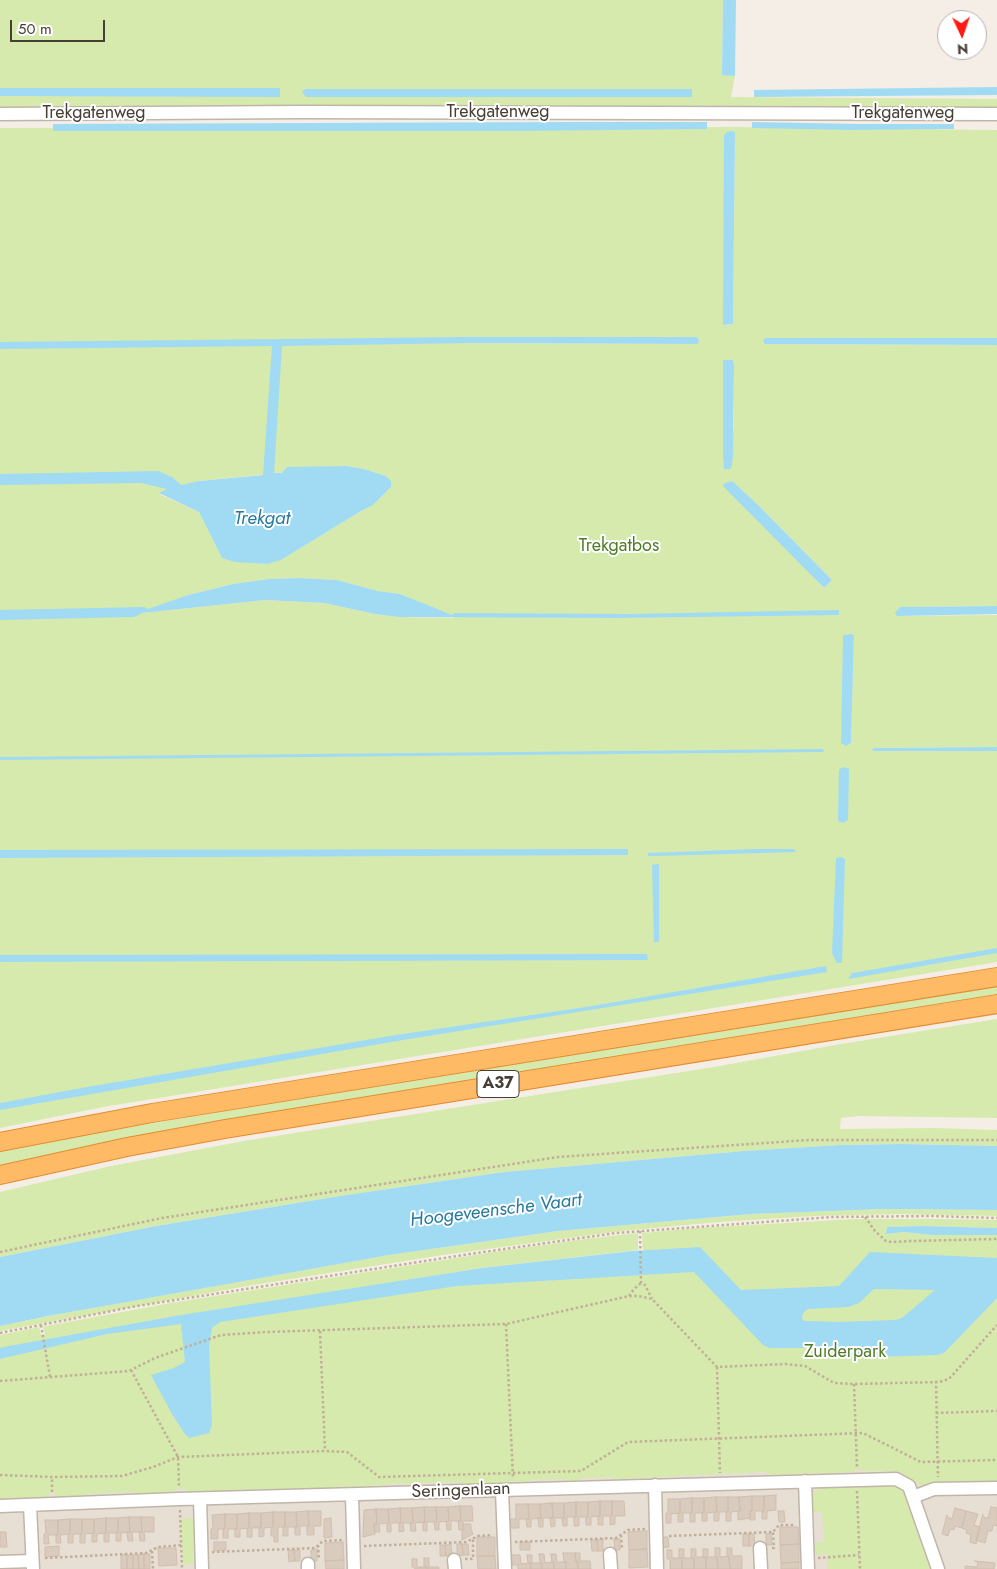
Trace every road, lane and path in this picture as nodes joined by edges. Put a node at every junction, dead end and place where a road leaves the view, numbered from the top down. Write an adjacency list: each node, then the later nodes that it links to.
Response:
1 (0, 114): 2 (street, Trekgatenweg)
2 (997, 114)
3 (997, 977): 6 (highway, A37)
4 (997, 1004): 7 (highway, A37)
5 (997, 1140): 12 (path)
6 (0, 1142)
7 (0, 1175)
8 (865, 1217): 9 (path); 10 (path); 11 (path)
9 (997, 1218)
10 (640, 1231): 13 (path); 17 (path)
11 (997, 1239)
12 (0, 1252)
13 (641, 1282): 14 (path); 15 (path)
14 (629, 1296): 15 (path); 16 (path)
15 (652, 1299): 21 (path)
16 (506, 1324): 19 (path); 35 (path)
17 (41, 1325): 20 (path); 23 (path)
18 (997, 1325): 25 (path)
19 (320, 1331): 22 (path); 31 (path)
20 (0, 1333)
21 (717, 1367): 26 (path); 30 (path)
22 (131, 1370): 23 (path); 32 (path)
23 (50, 1377): 24 (path)
24 (0, 1381)
25 (936, 1381): 26 (path); 28 (path)
26 (854, 1384): 29 (path)
27 (997, 1411): 28 (path)
28 (936, 1413): 34 (path)
29 (856, 1434): 30 (path); 34 (path); 37 (path)
30 (719, 1438): 35 (path); 39 (path)
31 (325, 1451): 32 (path); 35 (path)
32 (178, 1457): 36 (path); 46 (path)
33 (997, 1460): 34 (path)
34 (938, 1462): 43 (path)
35 (513, 1473): 42 (path)
36 (0, 1475)
37 (857, 1480): 38 (street, Seringenlaan); 45 (street, Seringenlaan); 60 (path)
38 (805, 1481): 39 (street, Seringenlaan); 50 (street)
39 (721, 1483): 40 (street, Seringenlaan)
40 (655, 1485): 42 (street, Seringenlaan); 51 (street)
41 (997, 1488): 43 (street)
42 (508, 1490): 44 (street, Seringenlaan); 53 (street)
43 (938, 1490): 45 (street)
44 (352, 1495): 47 (street, Seringenlaan); 54 (street)
45 (913, 1497): 74 (street)
46 (179, 1499): 47 (street, Seringenlaan); 48 (street, Seringenlaan); 55 (path)
47 (200, 1499): 58 (street)
48 (30, 1505): 49 (street, Seringenlaan); 62 (street)
49 (0, 1506)
50 (807, 1524): 51 (path); 64 (street)
51 (656, 1533): 53 (path); 71 (street)
52 (473, 1538): 53 (path); 54 (path); 63 (path)
53 (504, 1538): 69 (street)
54 (353, 1543): 58 (path); 68 (street)
55 (182, 1545): 57 (path); 66 (path)
56 (760, 1548): 72 (street)
57 (152, 1550): 62 (path); 65 (path)
58 (202, 1553): 67 (street)
59 (610, 1554): 70 (street)
60 (859, 1555): 64 (path); 73 (path)
61 (0, 1562): 62 (street)
62 (32, 1563)
63 (454, 1564)
64 (808, 1564)
65 (152, 1569)
66 (182, 1569)
67 (202, 1569)
68 (354, 1569)
69 (505, 1569)
70 (611, 1569)
71 (657, 1569)
72 (761, 1569)
73 (860, 1569)
74 (938, 1569)

